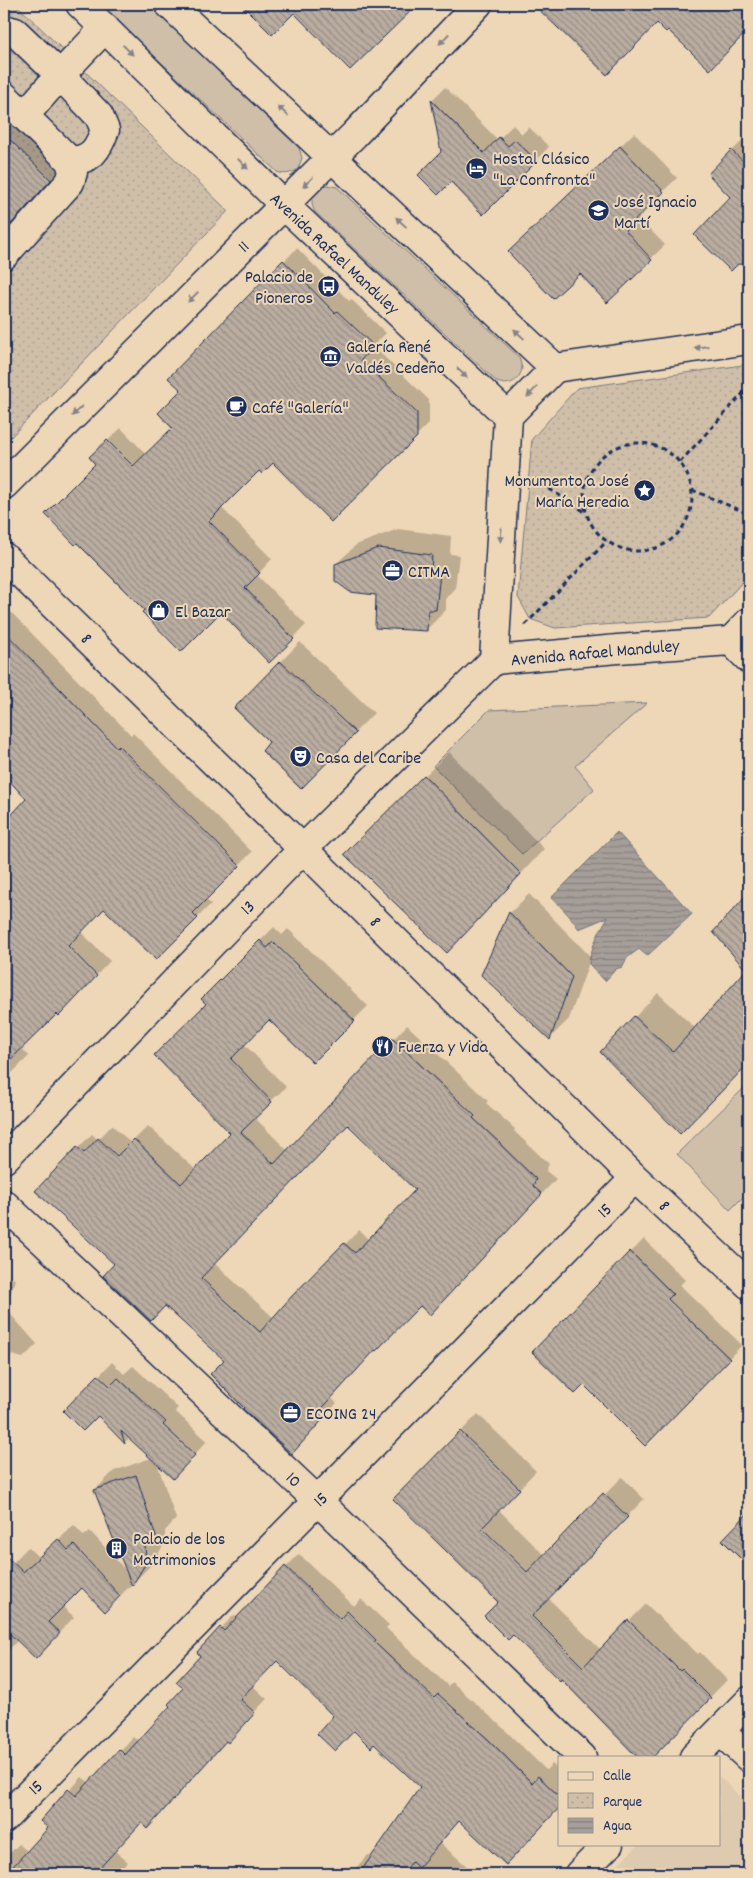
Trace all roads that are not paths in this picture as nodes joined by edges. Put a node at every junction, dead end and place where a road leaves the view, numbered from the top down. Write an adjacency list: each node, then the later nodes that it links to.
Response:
1 (80, 4): 4 (street, Avenida Rafael Manduley)
2 (169, 4): 9 (street, one-way to 2)
3 (478, 4): 9 (street, 11, one-way to 9)
4 (106, 28): 6 (street); 11 (street, Avenida Rafael Manduley, one-way to 11)
5 (4, 29): 6 (street)
6 (60, 75): 8 (street); 10 (street)
7 (4, 96): 8 (street)
8 (24, 116): 10 (street)
9 (333, 157): 11 (street, 11, one-way to 11); 14 (street, one-way to 9)
10 (70, 161): 12 (street)
11 (284, 206): 15 (street, Avenida Rafael Manduley, one-way to 15); 16 (street, 11, one-way to 16)
12 (4, 255)
13 (749, 340): 14 (street, one-way to 14)
14 (555, 368): 15 (street, one-way to 15)
15 (508, 416): 19 (street, Avenida Rafael Manduley, one-way to 19)
16 (4, 484)
17 (4, 557): 20 (street, 8)
18 (743, 641): 19 (street, Avenida Rafael Manduley)
19 (494, 660): 20 (street, 13)
20 (303, 849): 21 (street, 13); 22 (street, 8)
21 (4, 1159)
22 (635, 1178): 24 (street, 8); 25 (street, 15)
23 (4, 1204): 25 (street, 10)
24 (749, 1285)
25 (318, 1501): 28 (street, 10); 31 (street, 15)
26 (749, 1701): 27 (street)
27 (720, 1731): 29 (street); 30 (street)
28 (581, 1756)
29 (695, 1756)
30 (749, 1758)
31 (4, 1819)
32 (606, 1846): 33 (street)
33 (579, 1874)

